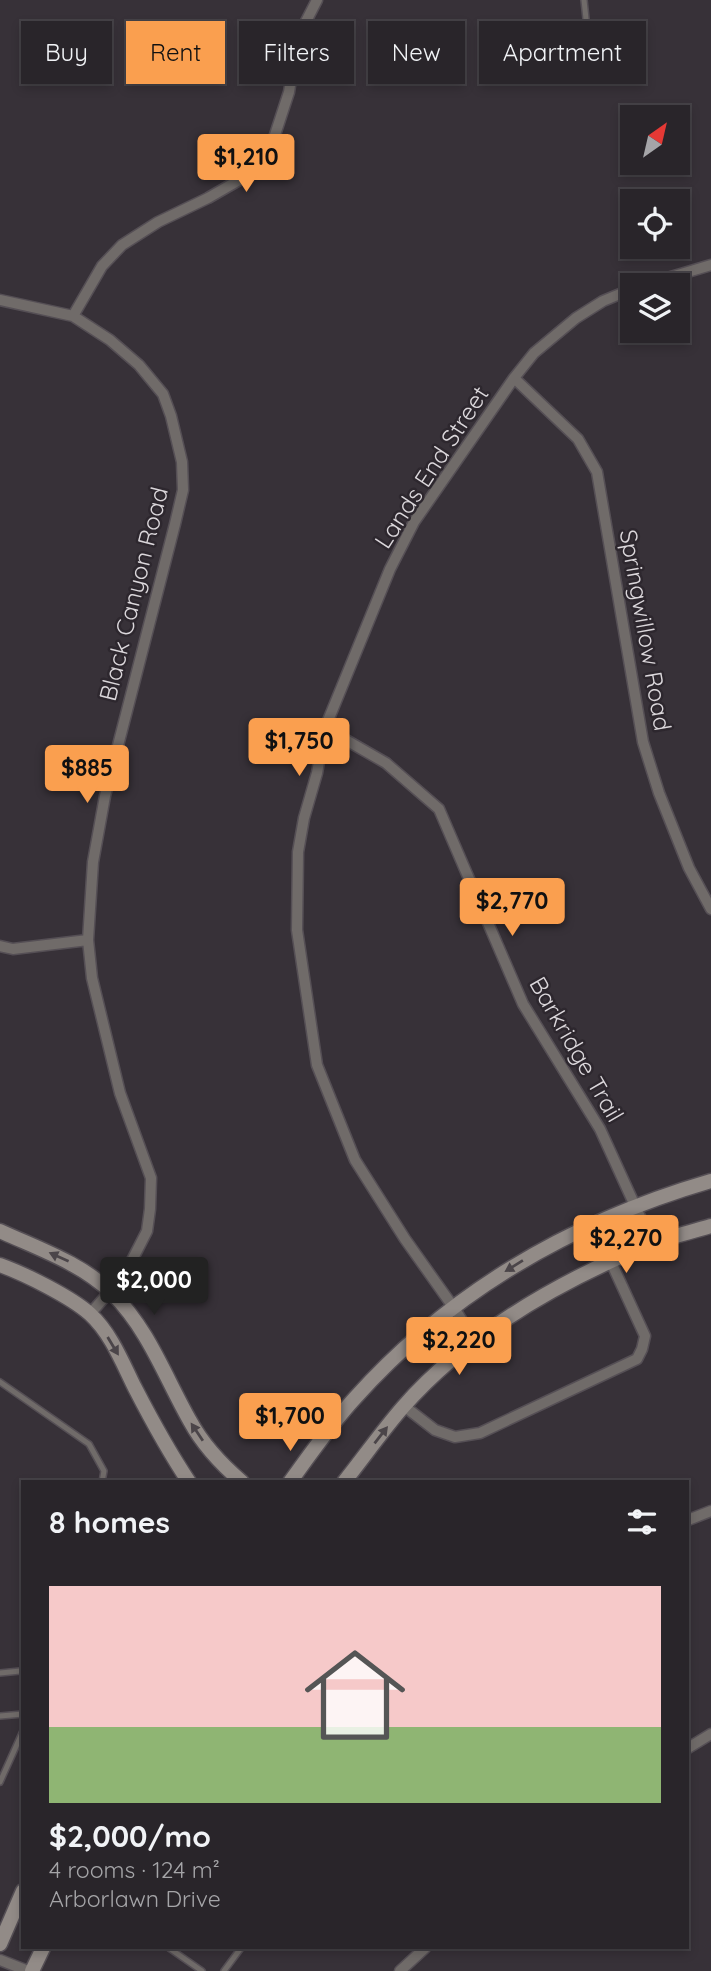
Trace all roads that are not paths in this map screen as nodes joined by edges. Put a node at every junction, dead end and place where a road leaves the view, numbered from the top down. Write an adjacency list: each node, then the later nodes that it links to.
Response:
1 (317, 0): 9 (street)
2 (584, 0): 3 (lane)
3 (587, 21)
4 (588, 32): 4 (lane)
5 (711, 265): 6 (street)
6 (685, 273)
7 (620, 294): 10 (street, Lands End Street)
8 (0, 300): 9 (street)
9 (73, 316): 13 (street, Black Canyon Road)
10 (514, 378): 11 (street, Lands End Street); 12 (street, Springwillow Road)
11 (325, 728): 16 (street, Barkridge Trail); 23 (street, Lands End Street)
12 (711, 909)
13 (88, 940): 14 (street); 22 (street, Black Canyon Road)
14 (0, 946)
15 (711, 1181): 16 (main road)
16 (636, 1207): 19 (street, Barkridge Trail); 23 (main road, one-way to 23)
17 (711, 1226): 19 (main road)
18 (0, 1231): 22 (main road, one-way to 18)
19 (652, 1244): 20 (main road)
20 (611, 1262): 25 (main road); 27 (street)
21 (0, 1265): 24 (main road)
22 (110, 1291): 24 (street, Black Canyon Road); 30 (main road, one-way to 22)
23 (454, 1308): 25 (street, Lands End Street); 31 (main road)
24 (90, 1314): 29 (main road, one-way to 29)
25 (475, 1341): 27 (main road)
26 (0, 1382): 28 (lane)
27 (404, 1406): 32 (main road, one-way to 27)
28 (102, 1480)
29 (188, 1480)
30 (240, 1480)
31 (291, 1480)
32 (346, 1480)
33 (711, 1511): 34 (street)
34 (689, 1520)
35 (21, 1671): 36 (lane)
36 (0, 1673)
37 (21, 1714): 38 (lane)
38 (0, 1716)
39 (711, 1734): 41 (street)
40 (21, 1735): 42 (lane)
41 (689, 1747)
42 (0, 1782)
43 (21, 1896): 44 (main road)
44 (0, 1944)
45 (42, 1949): 50 (main road)
46 (170, 1949): 51 (lane)
47 (240, 1949): 52 (lane)
48 (424, 1949): 53 (street)
49 (0, 1959): 50 (street)
50 (30, 1971)
51 (202, 1971)
52 (224, 1971)
53 (400, 1971)

